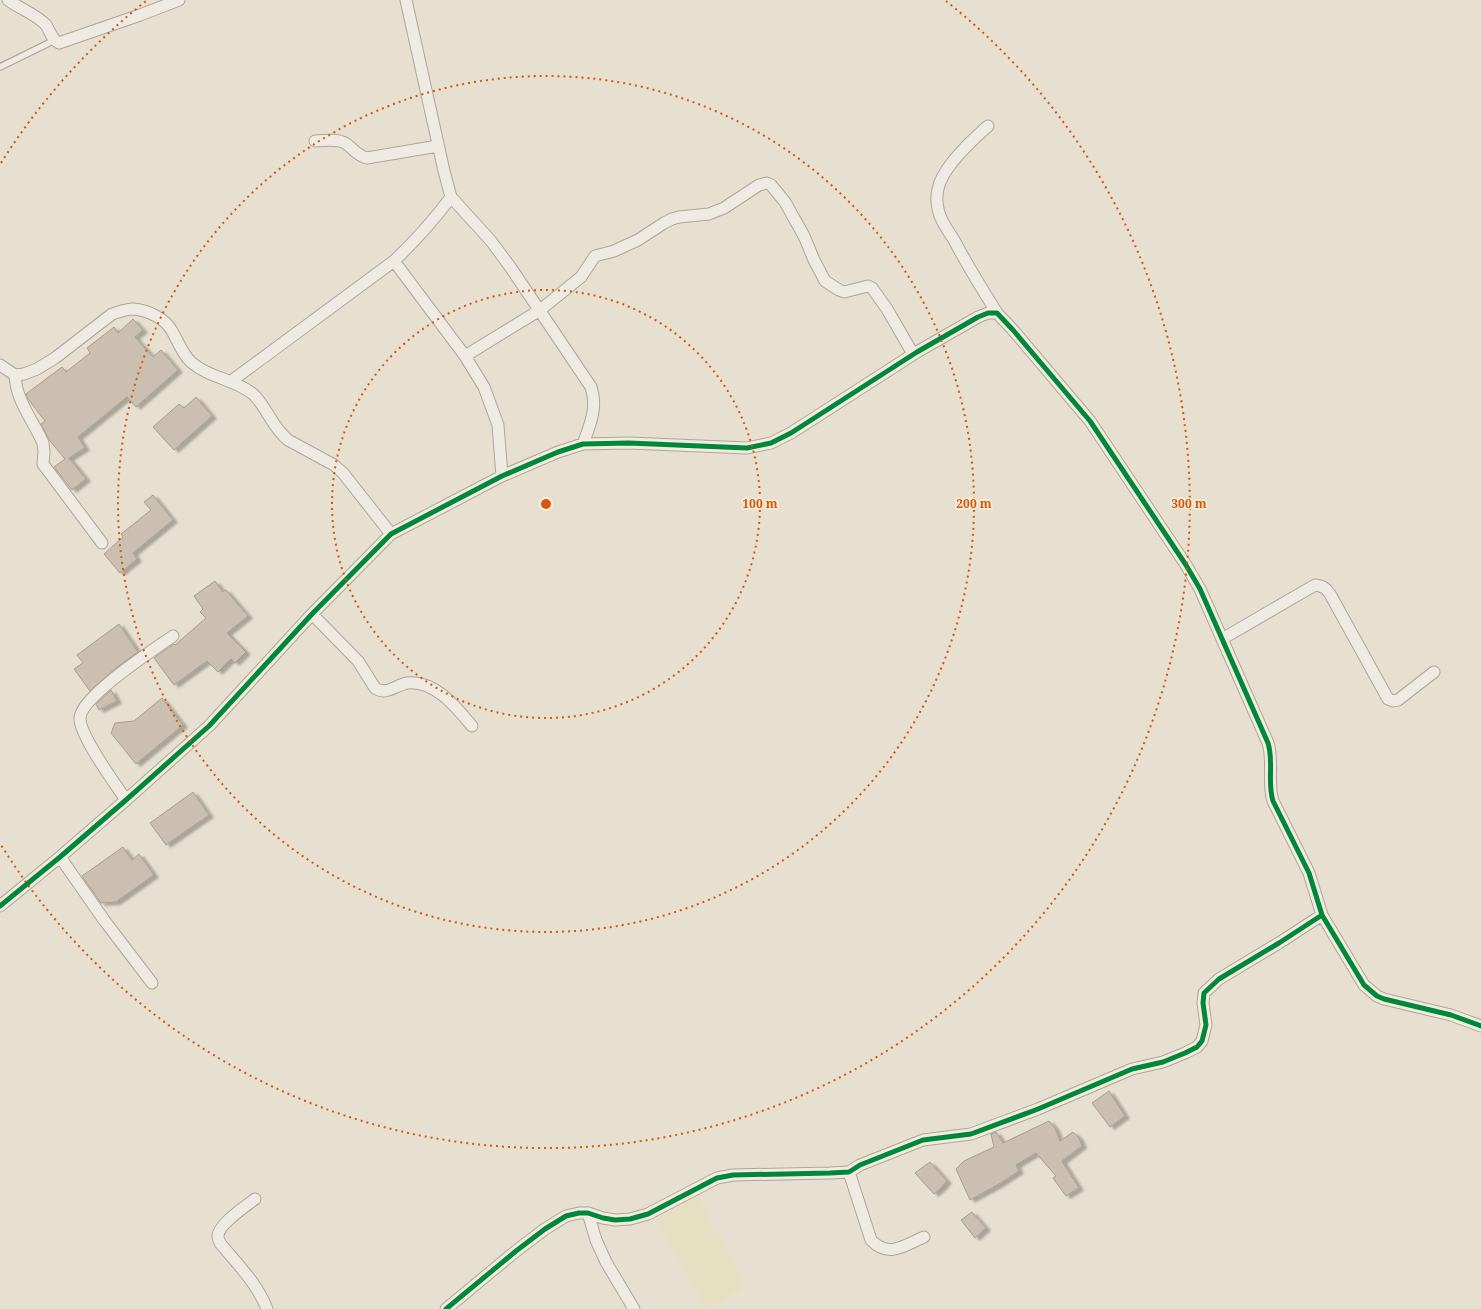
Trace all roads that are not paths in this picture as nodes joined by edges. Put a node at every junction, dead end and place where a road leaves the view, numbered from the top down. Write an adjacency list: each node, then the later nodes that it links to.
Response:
1 (8, 0): 4 (street)
2 (178, 0): 4 (street)
3 (406, 0): 8 (street)
4 (55, 40): 5 (lane)
5 (0, 67)
6 (988, 126): 12 (street)
7 (315, 141): 8 (street)
8 (438, 146): 9 (street)
9 (452, 197): 10 (street); 11 (street)
10 (394, 262): 14 (street); 17 (street)
11 (540, 310): 13 (street); 14 (street); 18 (street)
12 (997, 313): 13 (street); 24 (street)
13 (913, 354): 18 (street)
14 (465, 356): 19 (street)
15 (0, 365): 16 (street)
16 (15, 375): 17 (street); 21 (street)
17 (230, 382): 20 (street)
18 (583, 444): 19 (street)
19 (502, 476): 20 (street)
20 (391, 534): 22 (street)
21 (102, 543)
22 (312, 614): 26 (street); 27 (street)
23 (173, 636): 27 (street)
24 (1222, 639): 25 (street); 30 (street)
25 (1434, 672)
26 (472, 726)
27 (126, 800): 28 (street)
28 (60, 857): 29 (street); 31 (street)
29 (0, 906)
30 (1322, 915): 32 (street); 33 (street)
31 (152, 983)
32 (1481, 1026)
33 (849, 1172): 35 (street); 36 (street)
34 (255, 1199): 37 (street)
35 (588, 1213): 38 (street); 39 (street)
36 (924, 1237)
37 (267, 1309)
38 (446, 1309)
39 (634, 1309)

